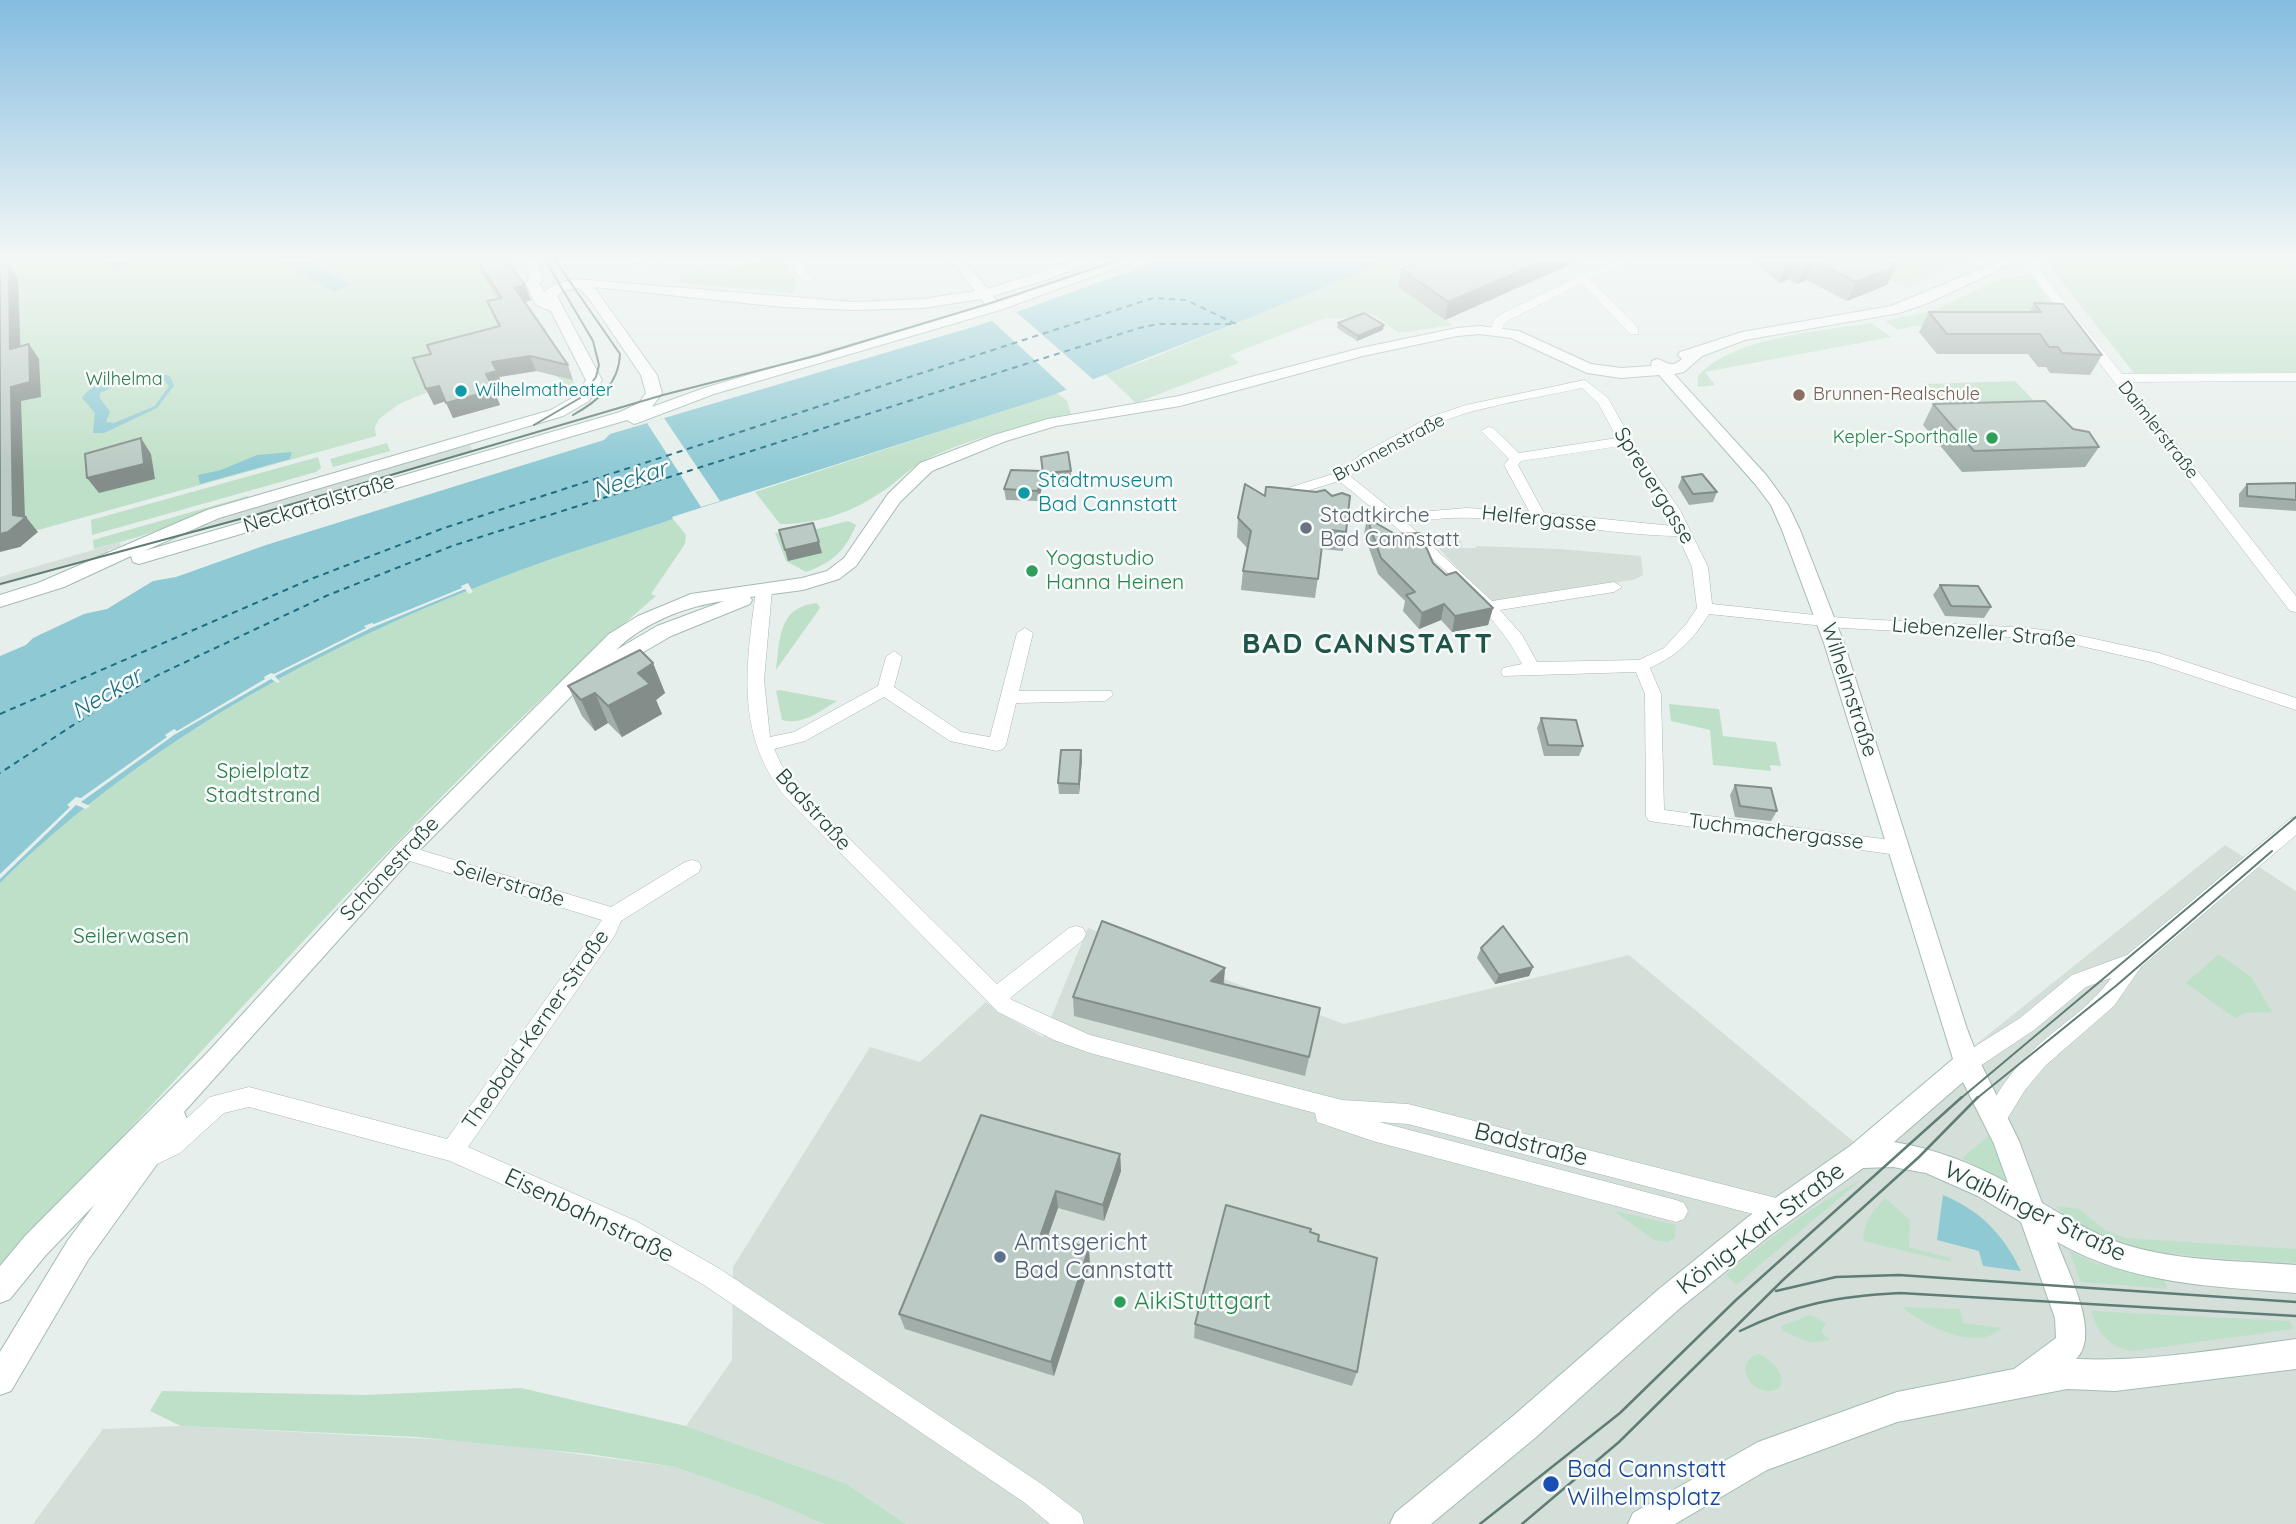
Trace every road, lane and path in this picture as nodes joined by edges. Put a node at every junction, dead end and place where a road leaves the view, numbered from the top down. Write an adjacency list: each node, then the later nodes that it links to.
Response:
1 (568, 329): 20 (main road, Neckartalstraße)
2 (617, 329): 11 (main road, Neckartalstraße)
3 (902, 329): 11 (main road, Neckartalstraße)
4 (1782, 329): 7 (main road, Brunnenstraße)
5 (2080, 329): 10 (street, Daimlerstraße)
6 (1496, 331): 8 (main road, Brunnenstraße); 22 (main road, Brunnenstraße)
7 (1658, 365): 8 (main road, Brunnenstraße); 27 (main road, Wilhelmstraße)
8 (1587, 370): 13 (street, Spreuergasse); 15 (street, Brunnenstraße)
9 (2296, 377): 10 (street)
10 (2118, 378): 25 (street, Daimlerstraße)
11 (594, 424): 20 (main road, Neckartalstraße)
12 (1488, 431): 14 (street)
13 (1625, 441): 14 (street); 19 (street, Spreuergasse)
14 (1516, 458): 17 (street)
15 (1341, 476): 16 (street, Brunnenstraße); 18 (street)
16 (1270, 497)
17 (1539, 517): 18 (street, Helfergasse); 19 (street, Helfergasse)
18 (1394, 519): 24 (street)
19 (1684, 531): 26 (street, Spreuergasse)
20 (45, 587): 23 (main road, Neckartalstraße)
21 (1614, 587): 24 (street)
22 (764, 590): 33 (main road, Schönestraße); 33 (main road, Schönestraße); 38 (street, Badstraße)
23 (0, 601)
24 (1487, 607): 31 (street)
25 (2296, 607)
26 (1705, 608): 27 (street, Liebenzeller Straße); 30 (street)
27 (1827, 621): 37 (street, Liebenzeller Straße); 40 (main road, Wilhelmstraße)
28 (1025, 633): 36 (street)
29 (894, 657): 34 (street)
30 (1641, 666): 31 (street); 40 (street, Tuchmachergasse)
31 (1532, 668): 32 (street)
32 (1509, 672)
33 (572, 685): 41 (main road, Schönestraße)
34 (884, 689): 36 (street); 38 (street)
35 (1105, 695): 36 (street)
36 (1010, 697)
37 (2296, 704)
38 (764, 745): 46 (street, Badstraße)
39 (2296, 824): 45 (street, König-Karl-Straße)
40 (1898, 848): 48 (main road, Wilhelmstraße)
41 (404, 852): 43 (street, Seilerstraße); 47 (main road, Schönestraße)
42 (692, 867): 43 (street, Theobald-Kerner-Straße)
43 (613, 916): 51 (street, Theobald-Kerner-Straße)
44 (1076, 934): 46 (street)
45 (2134, 961): 48 (street, König-Karl-Straße); 50 (street, König-Karl-Straße)
46 (996, 997): 49 (street, Badstraße)
47 (216, 1061): 53 (main road, Schönestraße); 58 (main road, Schönestraße)
48 (1967, 1063): 50 (main road, Wilhelmstraße); 52 (main road, König-Karl-Straße)
49 (1278, 1093): 54 (street, Badstraße); 55 (street, Badstraße)
50 (1996, 1117): 56 (main road, Wilhelmstraße)
51 (453, 1151): 53 (street, Eisenbahnstraße); 62 (street, Eisenbahnstraße)
52 (1859, 1155): 54 (main road, König-Karl-Straße); 56 (main road, Waiblinger Straße)
53 (142, 1160): 60 (main road, Schönestraße)
54 (1780, 1210): 63 (main road, König-Karl-Straße)
55 (1676, 1211)
56 (2033, 1214): 57 (main road, Waiblinger Straße); 61 (main road, Wilhelmstraße)
57 (2296, 1279)
58 (0, 1289)
59 (2296, 1354): 61 (main road)
60 (0, 1380)
61 (2019, 1384): 64 (main road)
62 (1071, 1524)
63 (1406, 1524)
64 (1644, 1524)

